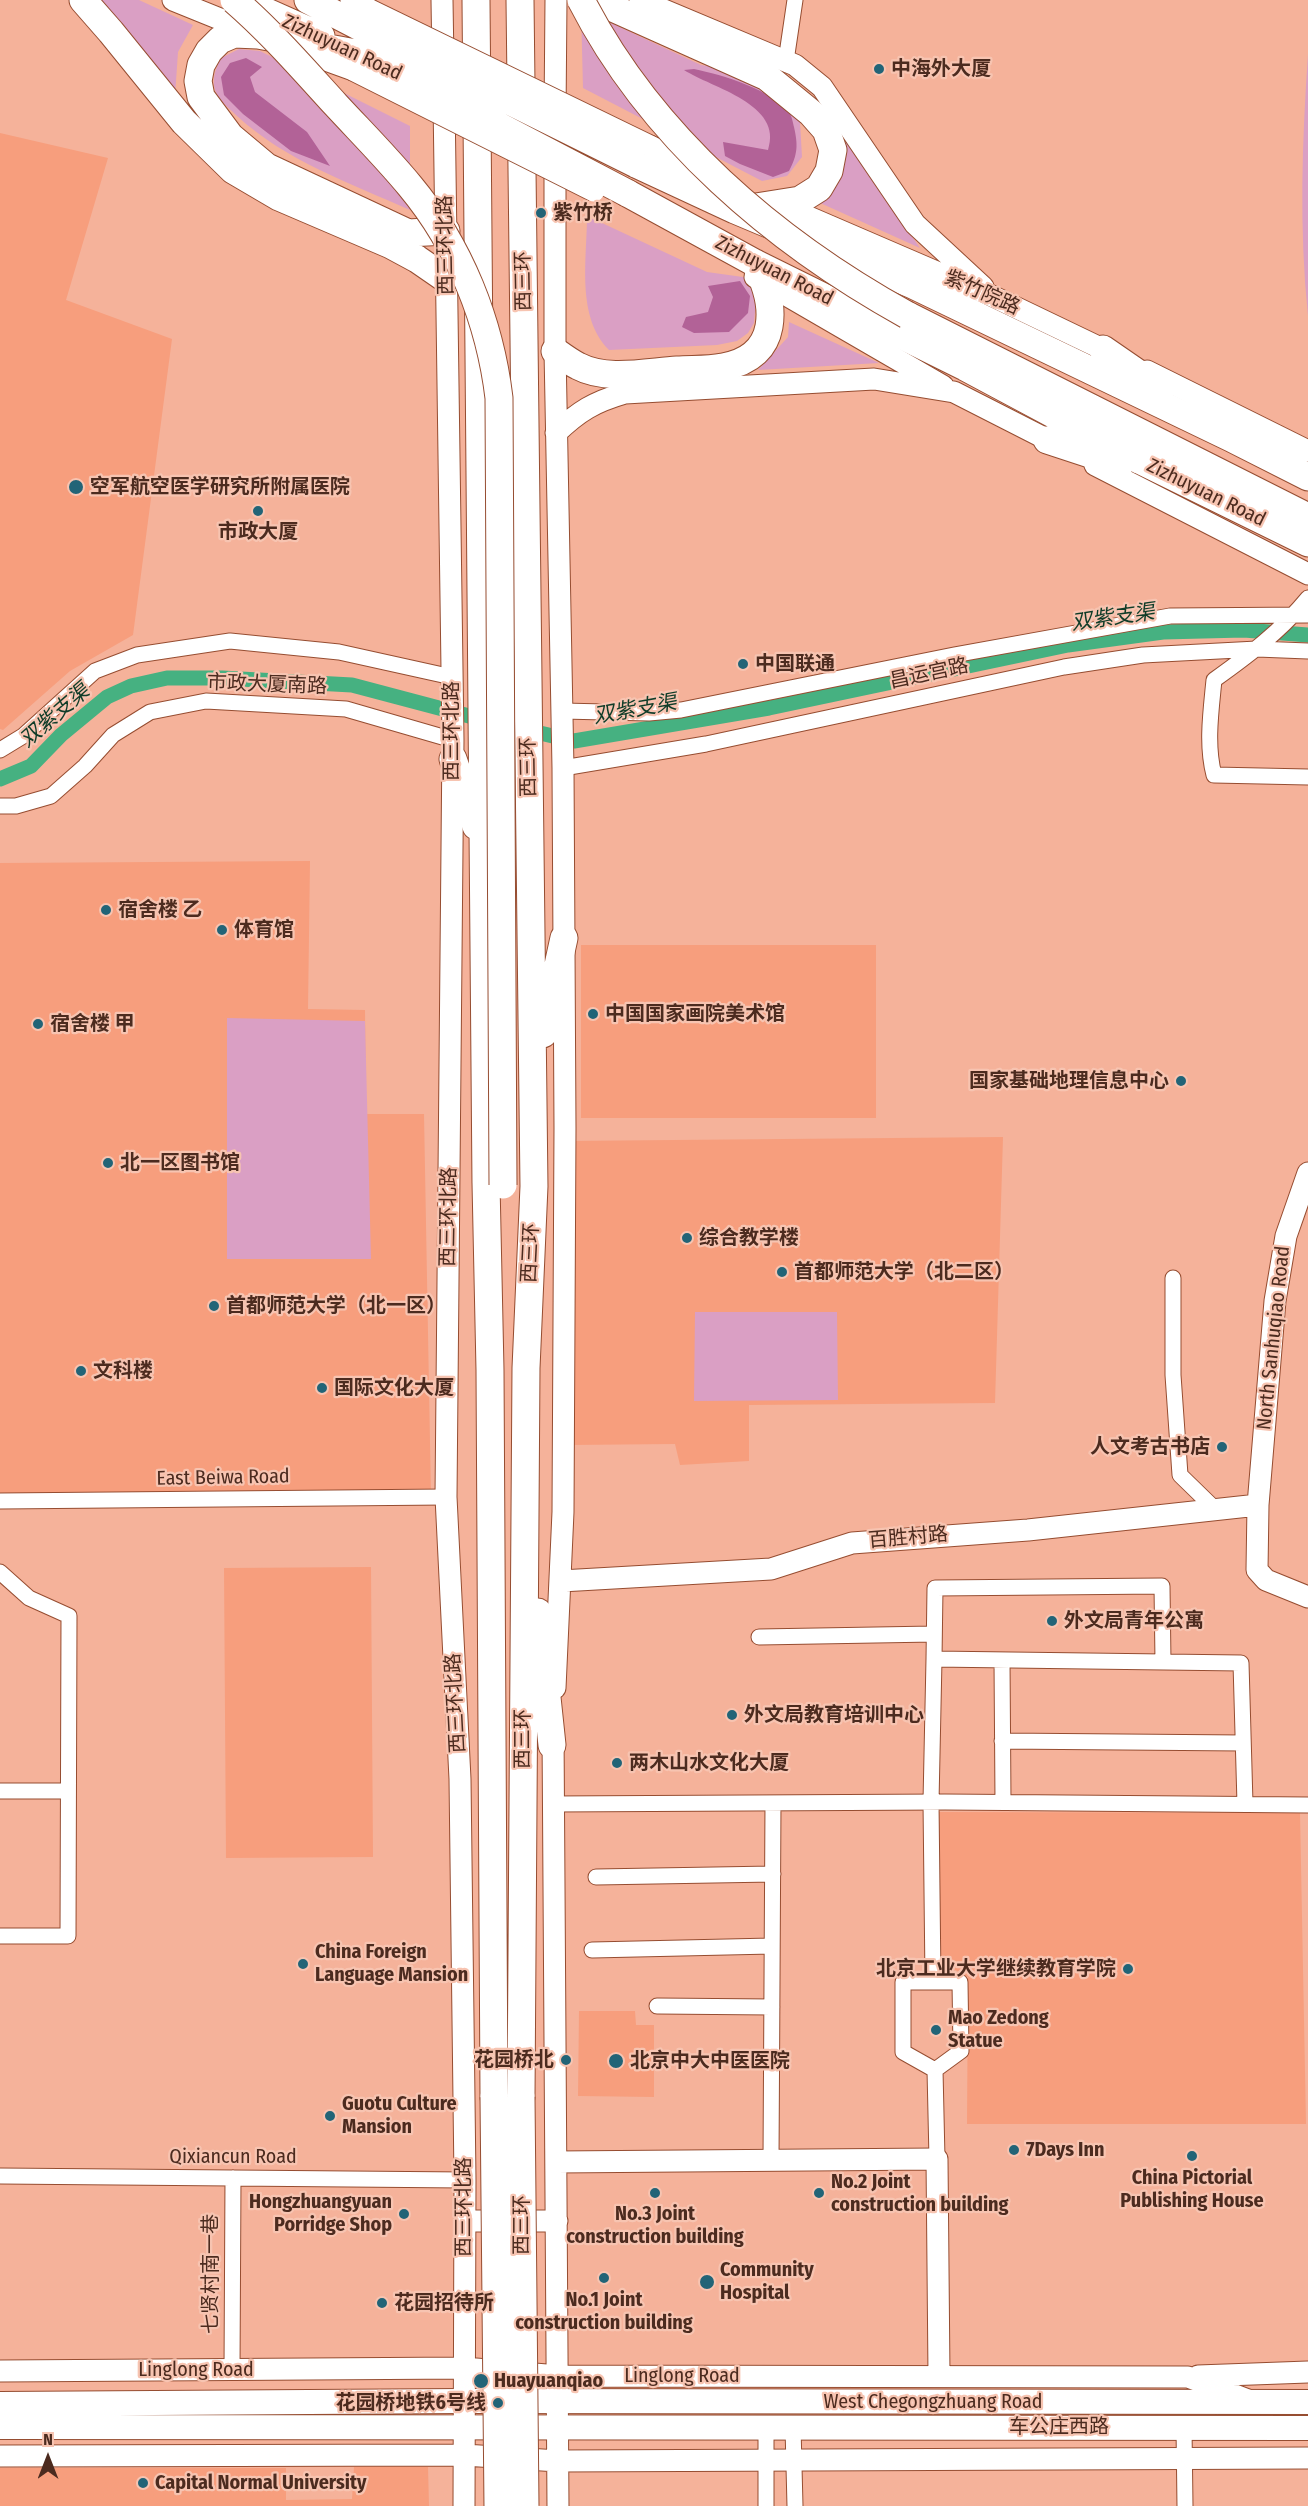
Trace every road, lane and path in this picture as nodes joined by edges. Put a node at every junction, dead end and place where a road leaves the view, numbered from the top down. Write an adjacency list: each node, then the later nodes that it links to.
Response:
1 (83, 0): 25 (highway)
2 (173, 0): 17 (street)
3 (234, 0): 56 (highway, bridge)
4 (240, 0): 18 (highway, Zizhuyuan Road)
5 (254, 0): 56 (highway)
6 (308, 0): 18 (highway, Zizhuyuan Road)
7 (351, 0): 18 (street)
8 (442, 0): 23 (street, 西三环北路)
9 (476, 0): 52 (highway, 西三环)
10 (520, 0): 54 (highway, 西三环)
11 (556, 0): 29 (street)
12 (581, 0): 27 (highway, bridge)
13 (586, 0): 21 (highway)
14 (597, 0): 27 (highway)
15 (640, 0): 19 (street)
16 (795, 0): 19 (street)
17 (258, 35): 18 (highway); 23 (highway)
18 (362, 41): 20 (highway, Zizhuyuan Road, bridge); 24 (highway, Zizhuyuan Road, bridge)
19 (786, 61): 26 (street)
20 (643, 155): 21 (street, 紫竹院路); 22 (highway, Zizhuyuan Road)
21 (779, 204): 22 (highway); 26 (street, 紫竹院路)
22 (735, 210): 32 (highway, Zizhuyuan Road)
23 (446, 231): 25 (street, 西三环北路)
24 (760, 273): 29 (highway); 30 (street); 36 (highway, Zizhuyuan Road)
25 (446, 279): 45 (street, 西三环北路)
26 (992, 296): 28 (street, 紫竹院路)
27 (910, 310): 37 (highway); 38 (highway)
28 (1103, 349): 32 (highway); 34 (street, 紫竹院路)
29 (555, 351): 31 (street)
30 (954, 392): 31 (street); 33 (street)
31 (556, 433): 46 (street)
32 (1231, 438): 35 (highway, Zizhuyuan Road)
33 (1047, 440): 36 (highway); 40 (street)
34 (1308, 451)
35 (1308, 477)
36 (1211, 495): 39 (highway, Zizhuyuan Road)
37 (1308, 503)
38 (1308, 517)
39 (1308, 543)
40 (1308, 574)
41 (1308, 598): 42 (street)
42 (1301, 615): 43 (street); 46 (street)
43 (1257, 650): 44 (street, 昌运宫路); 49 (street, 昌运宫路); 50 (street)
44 (1308, 651)
45 (452, 677): 47 (street); 48 (street, 西三环北路)
46 (562, 711): 49 (street)
47 (0, 750)
48 (453, 750): 51 (street, 市政大厦南路); 52 (highway); 61 (street, 西三环北路)
49 (562, 768): 53 (street)
50 (1308, 777)
51 (0, 806)
52 (483, 846): 59 (highway, 西三环)
53 (564, 938): 54 (highway); 66 (street)
54 (533, 1079): 58 (highway, 西三环)
55 (1308, 1173): 63 (street, North Sanhuqiao Road)
56 (509, 1186): 58 (highway); 59 (highway)
57 (1173, 1278): 64 (street)
58 (526, 1368): 60 (highway, 西三环)
59 (490, 1370): 133 (highway, 西三环, bridge)
60 (525, 1487): 75 (highway); 135 (highway, 西三环, bridge)
61 (446, 1497): 62 (street, East Beiwa Road); 98 (street, 西三环北路)
62 (0, 1501)
63 (1258, 1505): 64 (street, 百胜村路); 67 (street, North Sanhuqiao Road)
64 (1218, 1511): 66 (street, 百胜村路)
65 (0, 1572): 77 (street)
66 (561, 1581): 75 (street)
67 (1308, 1597)
68 (934, 1634): 69 (street); 70 (street); 72 (street)
69 (759, 1637)
70 (934, 1659): 71 (street); 78 (street)
71 (1002, 1660): 72 (street); 73 (street)
72 (1163, 1662): 74 (street)
73 (1002, 1741): 74 (street); 79 (street)
74 (1243, 1743): 82 (street)
75 (552, 1745): 81 (street)
76 (0, 1791): 77 (street)
77 (67, 1791): 86 (street)
78 (932, 1802): 79 (street); 80 (street); 89 (street)
79 (1003, 1802): 82 (street)
80 (773, 1803): 81 (street); 84 (street)
81 (553, 1804): 95 (street)
82 (1245, 1804): 83 (street)
83 (1308, 1805)
84 (772, 1874): 85 (street); 87 (street)
85 (596, 1877)
86 (0, 1936)
87 (772, 1946): 88 (street); 91 (street)
88 (592, 1950)
89 (933, 1981): 92 (street); 92 (street)
90 (657, 2006): 91 (street)
91 (772, 2007): 94 (street)
92 (935, 2070): 93 (street)
93 (937, 2158): 94 (street); 108 (street)
94 (771, 2160): 95 (street)
95 (556, 2162): 100 (street)
96 (0, 2176): 97 (street, Qixiancun Road)
97 (232, 2178): 98 (street, Qixiancun Road); 103 (street, 七贤村南一巷)
98 (465, 2180): 99 (street, 西三环北路)
99 (465, 2221): 100 (street); 101 (street, 西三环北路)
100 (557, 2221): 107 (street)
101 (464, 2253): 102 (street, 西三环北路); 105 (street)
102 (464, 2368): 103 (street, Linglong Road); 105 (street, Linglong Road); 110 (street, 西三环北路)
103 (232, 2370): 104 (street, Linglong Road)
104 (0, 2371)
105 (512, 2372): 107 (street, Linglong Road); 111 (street)
106 (1308, 2372): 109 (street)
107 (558, 2376): 108 (street, Linglong Road); 112 (street)
108 (939, 2376): 109 (street, Linglong Road)
109 (1188, 2377): 113 (street, Linglong Road)
110 (464, 2401): 111 (main road, Linglong Road); 115 (main road, Linglong Road); 116 (street, 西三环北路)
111 (513, 2401): 112 (main road, West Chegongzhuang Road); 117 (street)
112 (558, 2401): 113 (main road, West Chegongzhuang Road); 118 (street)
113 (1251, 2402): 114 (main road, West Chegongzhuang Road)
114 (1308, 2402)
115 (0, 2404)
116 (463, 2426): 117 (main road, 车公庄西路); 119 (main road); 127 (street, 西三环北路)
117 (513, 2426): 118 (main road, 车公庄西路); 131 (street)
118 (558, 2426): 120 (main road, 车公庄西路); 130 (street)
119 (0, 2427)
120 (766, 2427): 121 (main road, 车公庄西路); 128 (street)
121 (793, 2427): 122 (main road, 车公庄西路); 129 (street)
122 (1184, 2428): 123 (main road, 车公庄西路); 125 (street)
123 (1308, 2428)
124 (0, 2456): 127 (street)
125 (1184, 2458): 126 (street); 129 (street); 139 (street)
126 (1308, 2458)
127 (464, 2460): 131 (street); 132 (street, 西三环北路)
128 (766, 2460): 129 (street); 130 (street); 137 (street)
129 (794, 2460): 138 (street)
130 (558, 2461): 131 (street); 136 (street)
131 (514, 2462): 134 (street)
132 (464, 2506)
133 (498, 2506)
134 (515, 2506)
135 (525, 2506)
136 (558, 2506)
137 (766, 2506)
138 (795, 2506)
139 (1185, 2506)

